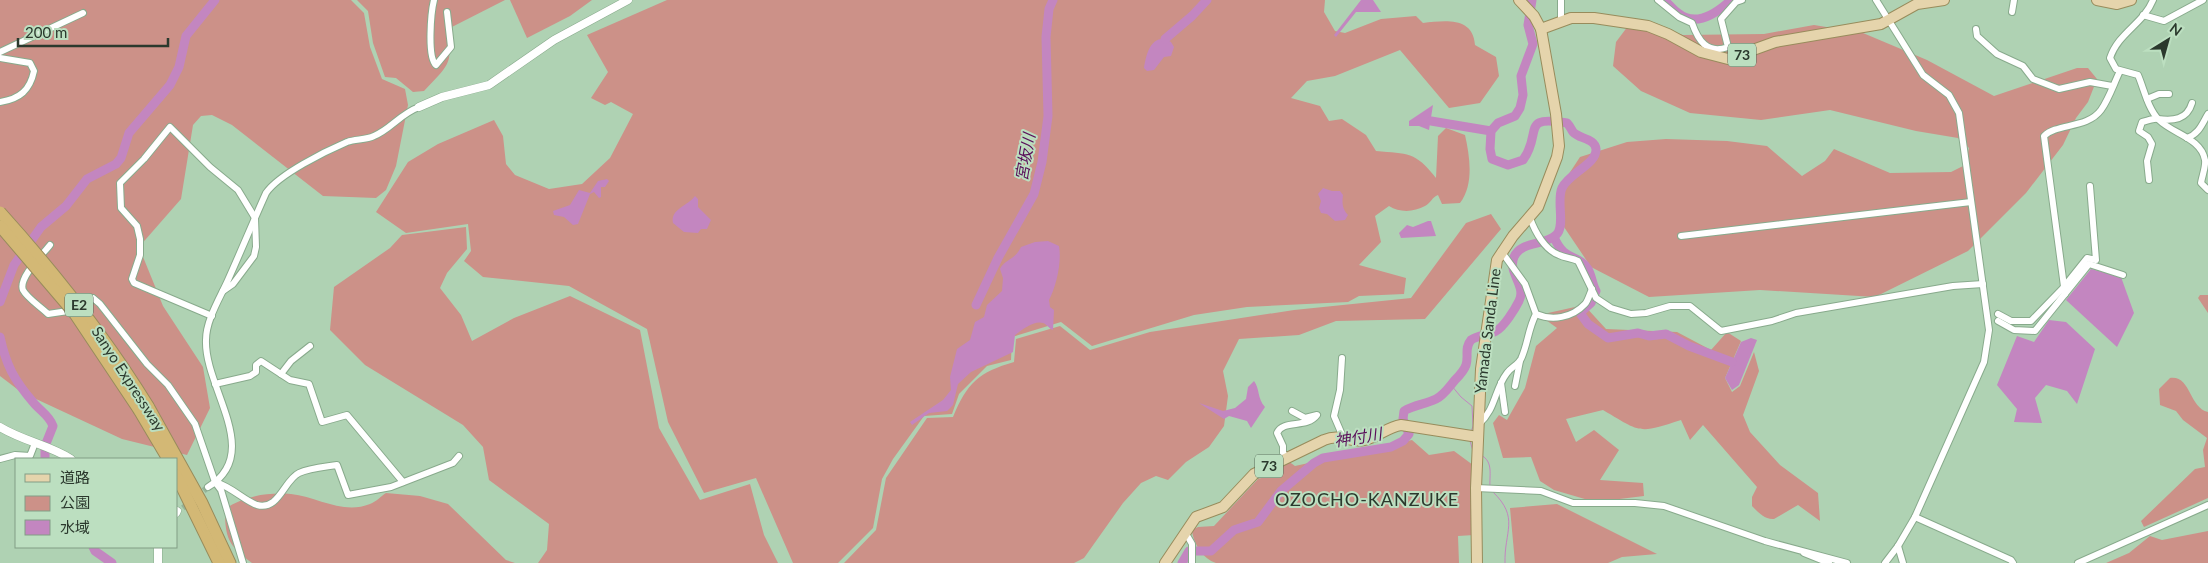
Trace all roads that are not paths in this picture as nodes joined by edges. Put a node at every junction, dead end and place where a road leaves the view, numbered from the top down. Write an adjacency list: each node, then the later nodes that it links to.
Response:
1 (434, 0): 14 (street)
2 (628, 0): 30 (street)
3 (1519, 0): 20 (main road, Yamada Sanda Line)
4 (1561, 0): 18 (street)
5 (1658, 0): 6 (street)
6 (1742, 0)
7 (1876, 0): 19 (street)
8 (1944, 0): 19 (main road, 73)
9 (2014, 0): 15 (street)
10 (2097, 0): 11 (main road)
11 (2131, 0)
12 (2153, 0): 17 (street)
13 (2204, 0): 17 (street)
14 (447, 12)
15 (2012, 12)
16 (83, 13): 22 (street)
17 (2143, 15): 24 (street)
18 (1561, 21): 19 (main road, 73); 20 (main road, 73)
19 (1889, 21): 37 (street)
20 (1541, 29): 40 (main road, Yamada Sanda Line)
21 (1976, 29): 25 (street)
22 (0, 52)
23 (0, 58): 28 (street)
24 (2120, 71): 25 (street); 27 (street)
25 (2112, 86): 49 (street)
26 (2169, 94): 27 (street)
27 (2147, 99): 32 (street)
28 (0, 102)
29 (2192, 103): 32 (street)
30 (419, 107): 39 (street)
31 (2208, 114): 33 (street)
32 (2158, 119): 33 (street); 34 (street)
33 (2187, 138): 36 (street)
34 (2149, 180)
35 (2090, 186): 49 (street)
36 (2208, 190)
37 (1971, 202): 42 (street); 46 (street)
38 (0, 212): 61 (highway, Sanyo Expressway / E2, bridge)
39 (255, 218): 48 (street); 48 (street); 51 (street)
40 (1530, 218): 44 (main road, Yamada Sanda Line); 47 (street)
41 (0, 226): 61 (highway, Sanyo Expressway / E2, bridge)
42 (1682, 236)
43 (50, 245): 77 (street)
44 (1502, 251): 50 (street); 64 (main road, Yamada Sanda Line)
45 (2123, 275): 49 (street)
46 (1983, 284): 47 (street); 82 (street)
47 (1592, 289): 50 (street)
48 (223, 291): 51 (street)
49 (2064, 291): 52 (street); 52 (street)
50 (1536, 314): 56 (street)
51 (212, 316): 59 (street)
52 (2035, 331): 53 (street)
53 (2015, 336)
54 (310, 346): 57 (street)
55 (1342, 358): 66 (street)
56 (1520, 361): 58 (street); 60 (street)
57 (281, 374): 59 (street); 78 (street)
58 (1501, 383): 63 (street); 64 (street)
59 (215, 384): 77 (street)
60 (1516, 386)
61 (144, 408): 72 (highway, Sanyo Expressway / E2); 73 (highway, Sanyo Expressway / E2)
62 (1292, 410): 70 (street)
63 (1505, 412)
64 (1479, 424): 67 (main road, Yamada Sanda Line)
65 (0, 427): 68 (street)
66 (1343, 437): 67 (main road, 73); 70 (main road, 73)
67 (1472, 437): 80 (main road, Yamada Sanda Line)
68 (37, 444): 71 (street); 74 (street)
69 (459, 456): 78 (street)
70 (1287, 457): 83 (main road, 73)
71 (69, 458)
72 (168, 458)
73 (175, 458)
74 (0, 459)
75 (178, 464): 89 (highway, Sanyo Expressway / E2)
76 (178, 479): 88 (highway)
77 (215, 482): 78 (street); 79 (street); 90 (street)
78 (403, 482)
79 (208, 487)
80 (1476, 488): 86 (street); 93 (main road, Yamada Sanda Line)
81 (2208, 505): 99 (street)
82 (1914, 517): 84 (street); 98 (street)
83 (1185, 532): 91 (main road, 73); 92 (street)
84 (1898, 546): 96 (street); 97 (street)
85 (158, 548): 87 (street)
86 (1799, 550): 94 (street); 95 (street)
87 (158, 563)
88 (219, 563)
89 (230, 563)
90 (243, 563)
91 (1165, 563)
92 (1192, 563)
93 (1477, 563)
94 (1829, 563)
95 (1847, 563)
96 (1885, 563)
97 (1903, 563)
98 (2013, 563)
99 (2078, 563)

